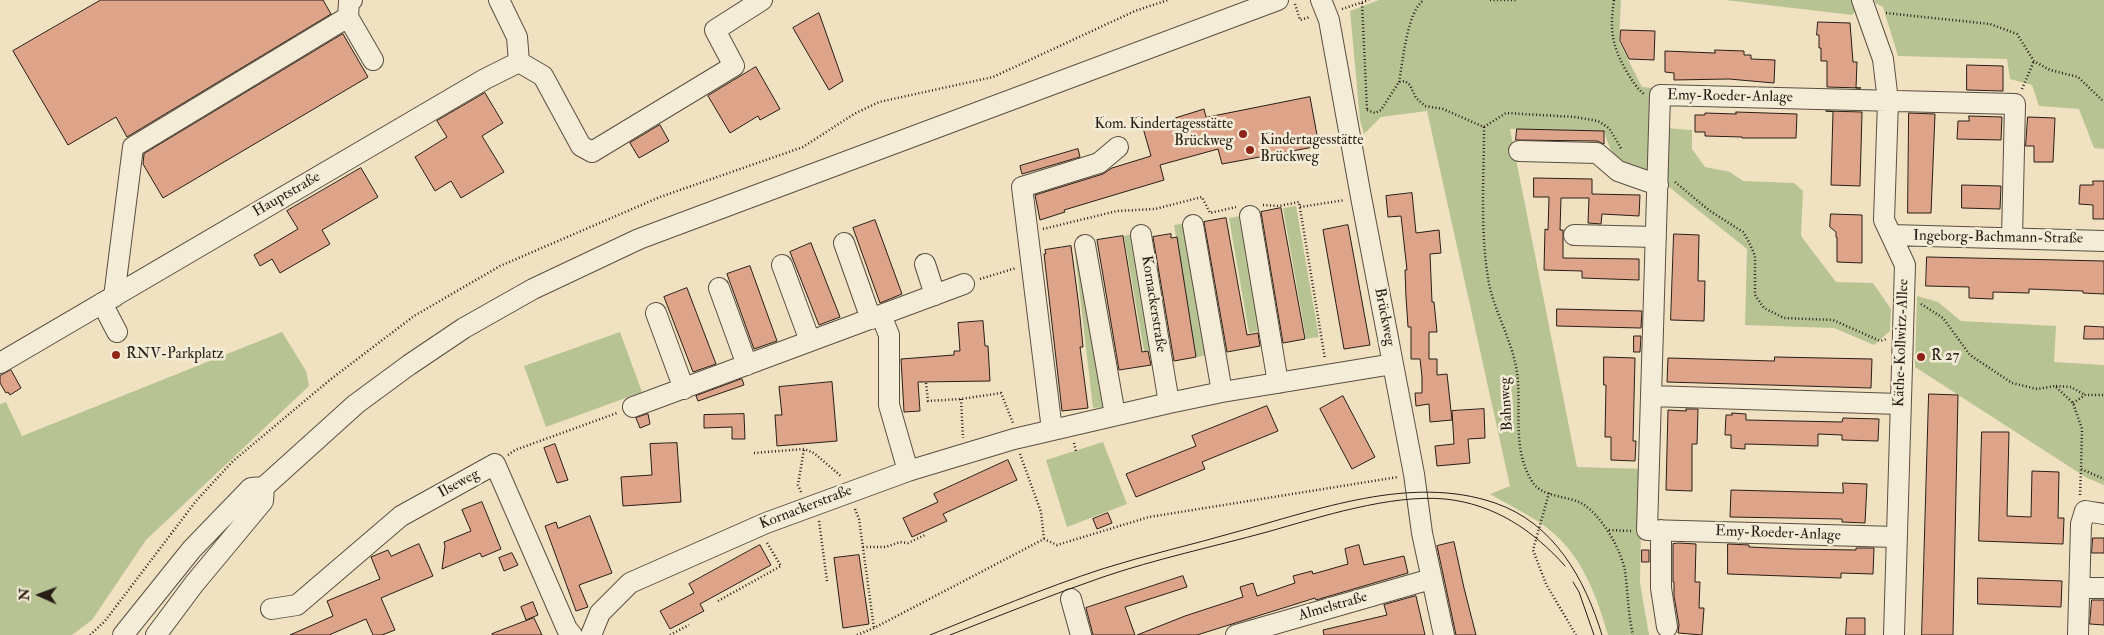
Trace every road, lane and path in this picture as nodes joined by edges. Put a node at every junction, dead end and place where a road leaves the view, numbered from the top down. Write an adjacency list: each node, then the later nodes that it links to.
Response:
1 (499, 0): 14 (street)
2 (762, 0): 14 (street)
3 (1278, 0): 81 (street)
4 (1321, 0): 21 (street, Brückweg)
5 (1369, 0): 20 (path)
6 (1424, 0): 15 (path)
7 (1490, 0): 8 (path)
8 (1518, 0)
9 (1614, 0): 16 (path)
10 (350, 8): 12 (street); 46 (street)
11 (1866, 9): 13 (path); 17 (street, Käthe-Kollwitz-Allee)
12 (373, 60)
13 (2034, 61): 18 (path); 19 (path)
14 (519, 62): 46 (street, Hauptstraße)
15 (1399, 82): 20 (path); 22 (path)
16 (1660, 95): 17 (street, Emy-Roeder-Anlage); 26 (street, Emy-Roeder-Anlage)
17 (1888, 101): 19 (street, Emy-Roeder-Anlage); 34 (street, Käthe-Kollwitz-Allee)
18 (2104, 102)
19 (2015, 104): 36 (street)
20 (1367, 110): 21 (path)
21 (1346, 112): 27 (street, Brückweg)
22 (1484, 127): 25 (path); 83 (path, Bahnweg)
23 (1118, 147): 31 (street)
24 (1519, 151): 26 (street)
25 (1623, 151)
26 (1658, 179): 35 (street, Emy-Roeder-Anlage); 51 (path)
27 (1361, 197): 28 (path); 54 (street, Brückweg)
28 (1300, 207): 29 (path); 56 (path)
29 (1252, 209): 31 (path); 58 (street)
30 (1192, 225): 61 (street)
31 (1027, 234): 40 (street)
32 (1141, 235): 66 (street, Kornackerstraße)
33 (1574, 235): 35 (street)
34 (1891, 235): 36 (street, Ingeborg-Bachmann-Straße); 51 (street, Käthe-Kollwitz-Allee)
35 (1656, 237): 64 (street, Emy-Roeder-Anlage)
36 (2012, 238): 37 (street, Ingeborg-Bachmann-Straße)
37 (2104, 241)
38 (844, 244): 49 (street)
39 (1085, 245): 70 (street)
40 (1031, 262): 43 (path); 71 (street)
41 (925, 264): 45 (street)
42 (782, 265): 52 (street)
43 (964, 284): 45 (street)
44 (719, 288): 55 (street)
45 (936, 294): 49 (street)
46 (108, 300): 50 (street); 53 (street, Hauptstraße)
47 (1915, 303): 59 (path)
48 (656, 313): 60 (street)
49 (876, 317): 52 (street); 78 (street)
50 (117, 332)
51 (1903, 332): 68 (street, Käthe-Kollwitz-Allee)
52 (810, 341): 55 (street)
53 (0, 363)
54 (1393, 364): 56 (street, Kornackerstraße); 79 (street, Brückweg)
55 (747, 365): 60 (street)
56 (1328, 375): 58 (street, Kornackerstraße)
57 (926, 383): 65 (path)
58 (1278, 383): 61 (street, Kornackerstraße)
59 (2055, 386): 62 (path); 67 (path)
60 (684, 389): 69 (street)
61 (1222, 392): 66 (street, Kornackerstraße)
62 (2085, 395): 63 (path); 67 (path)
63 (2104, 395)
64 (1651, 396): 68 (street); 88 (street, Emy-Roeder-Anlage)
65 (961, 398): 72 (path); 75 (path)
66 (1169, 403): 70 (street, Kornackerstraße)
67 (2073, 403): 77 (path)
68 (1899, 404): 90 (street, Käthe-Kollwitz-Allee)
69 (633, 407): 76 (path)
70 (1115, 416): 71 (street, Kornackerstraße)
71 (1052, 430): 72 (street, Kornackerstraße)
72 (1017, 438): 75 (street, Kornackerstraße); 91 (path)
73 (804, 449): 74 (path); 82 (path); 84 (path)
74 (754, 453)
75 (964, 454): 78 (street, Kornackerstraße)
76 (495, 464): 99 (street, Ilseweg); 105 (street, Ilseweg)
77 (2081, 469): 80 (path); 85 (path)
78 (908, 471): 82 (street, Kornackerstraße)
79 (1414, 474): 91 (path); 93 (street, Brückweg)
80 (2104, 479)
81 (264, 487): 103 (street); 104 (street)
82 (853, 490): 84 (street, Kornackerstraße); 92 (path)
83 (1549, 493): 87 (path, Bahnweg); 112 (path)
84 (812, 505): 86 (street, Kornackerstraße); 94 (path)
85 (2094, 512): 95 (street)
86 (758, 526): 98 (path); 106 (street, Kornackerstraße)
87 (1608, 530): 88 (path); 113 (path, Bahnweg)
88 (1654, 530): 90 (street, Emy-Roeder-Anlage); 101 (street, Emy-Roeder-Anlage)
89 (925, 536): 92 (path)
90 (1896, 537): 114 (street, Käthe-Kollwitz-Allee)
91 (1044, 539): 102 (path)
92 (862, 547): 102 (path)
93 (1431, 579): 110 (street, Almelstraße); 111 (street, Brückweg)
94 (827, 581)
95 (2080, 588): 96 (street); 115 (street)
96 (2104, 588)
97 (1071, 599): 109 (street)
98 (718, 601)
99 (270, 609)
100 (689, 625): 107 (path)
101 (1667, 627)
102 (874, 628): 108 (path)
103 (123, 635)
104 (156, 635)
105 (572, 635)
106 (591, 635)
107 (670, 635)
108 (856, 635)
109 (1081, 635)
110 (1236, 635)
111 (1444, 635)
112 (1576, 635)
113 (1633, 635)
114 (1894, 635)
115 (2078, 635)

